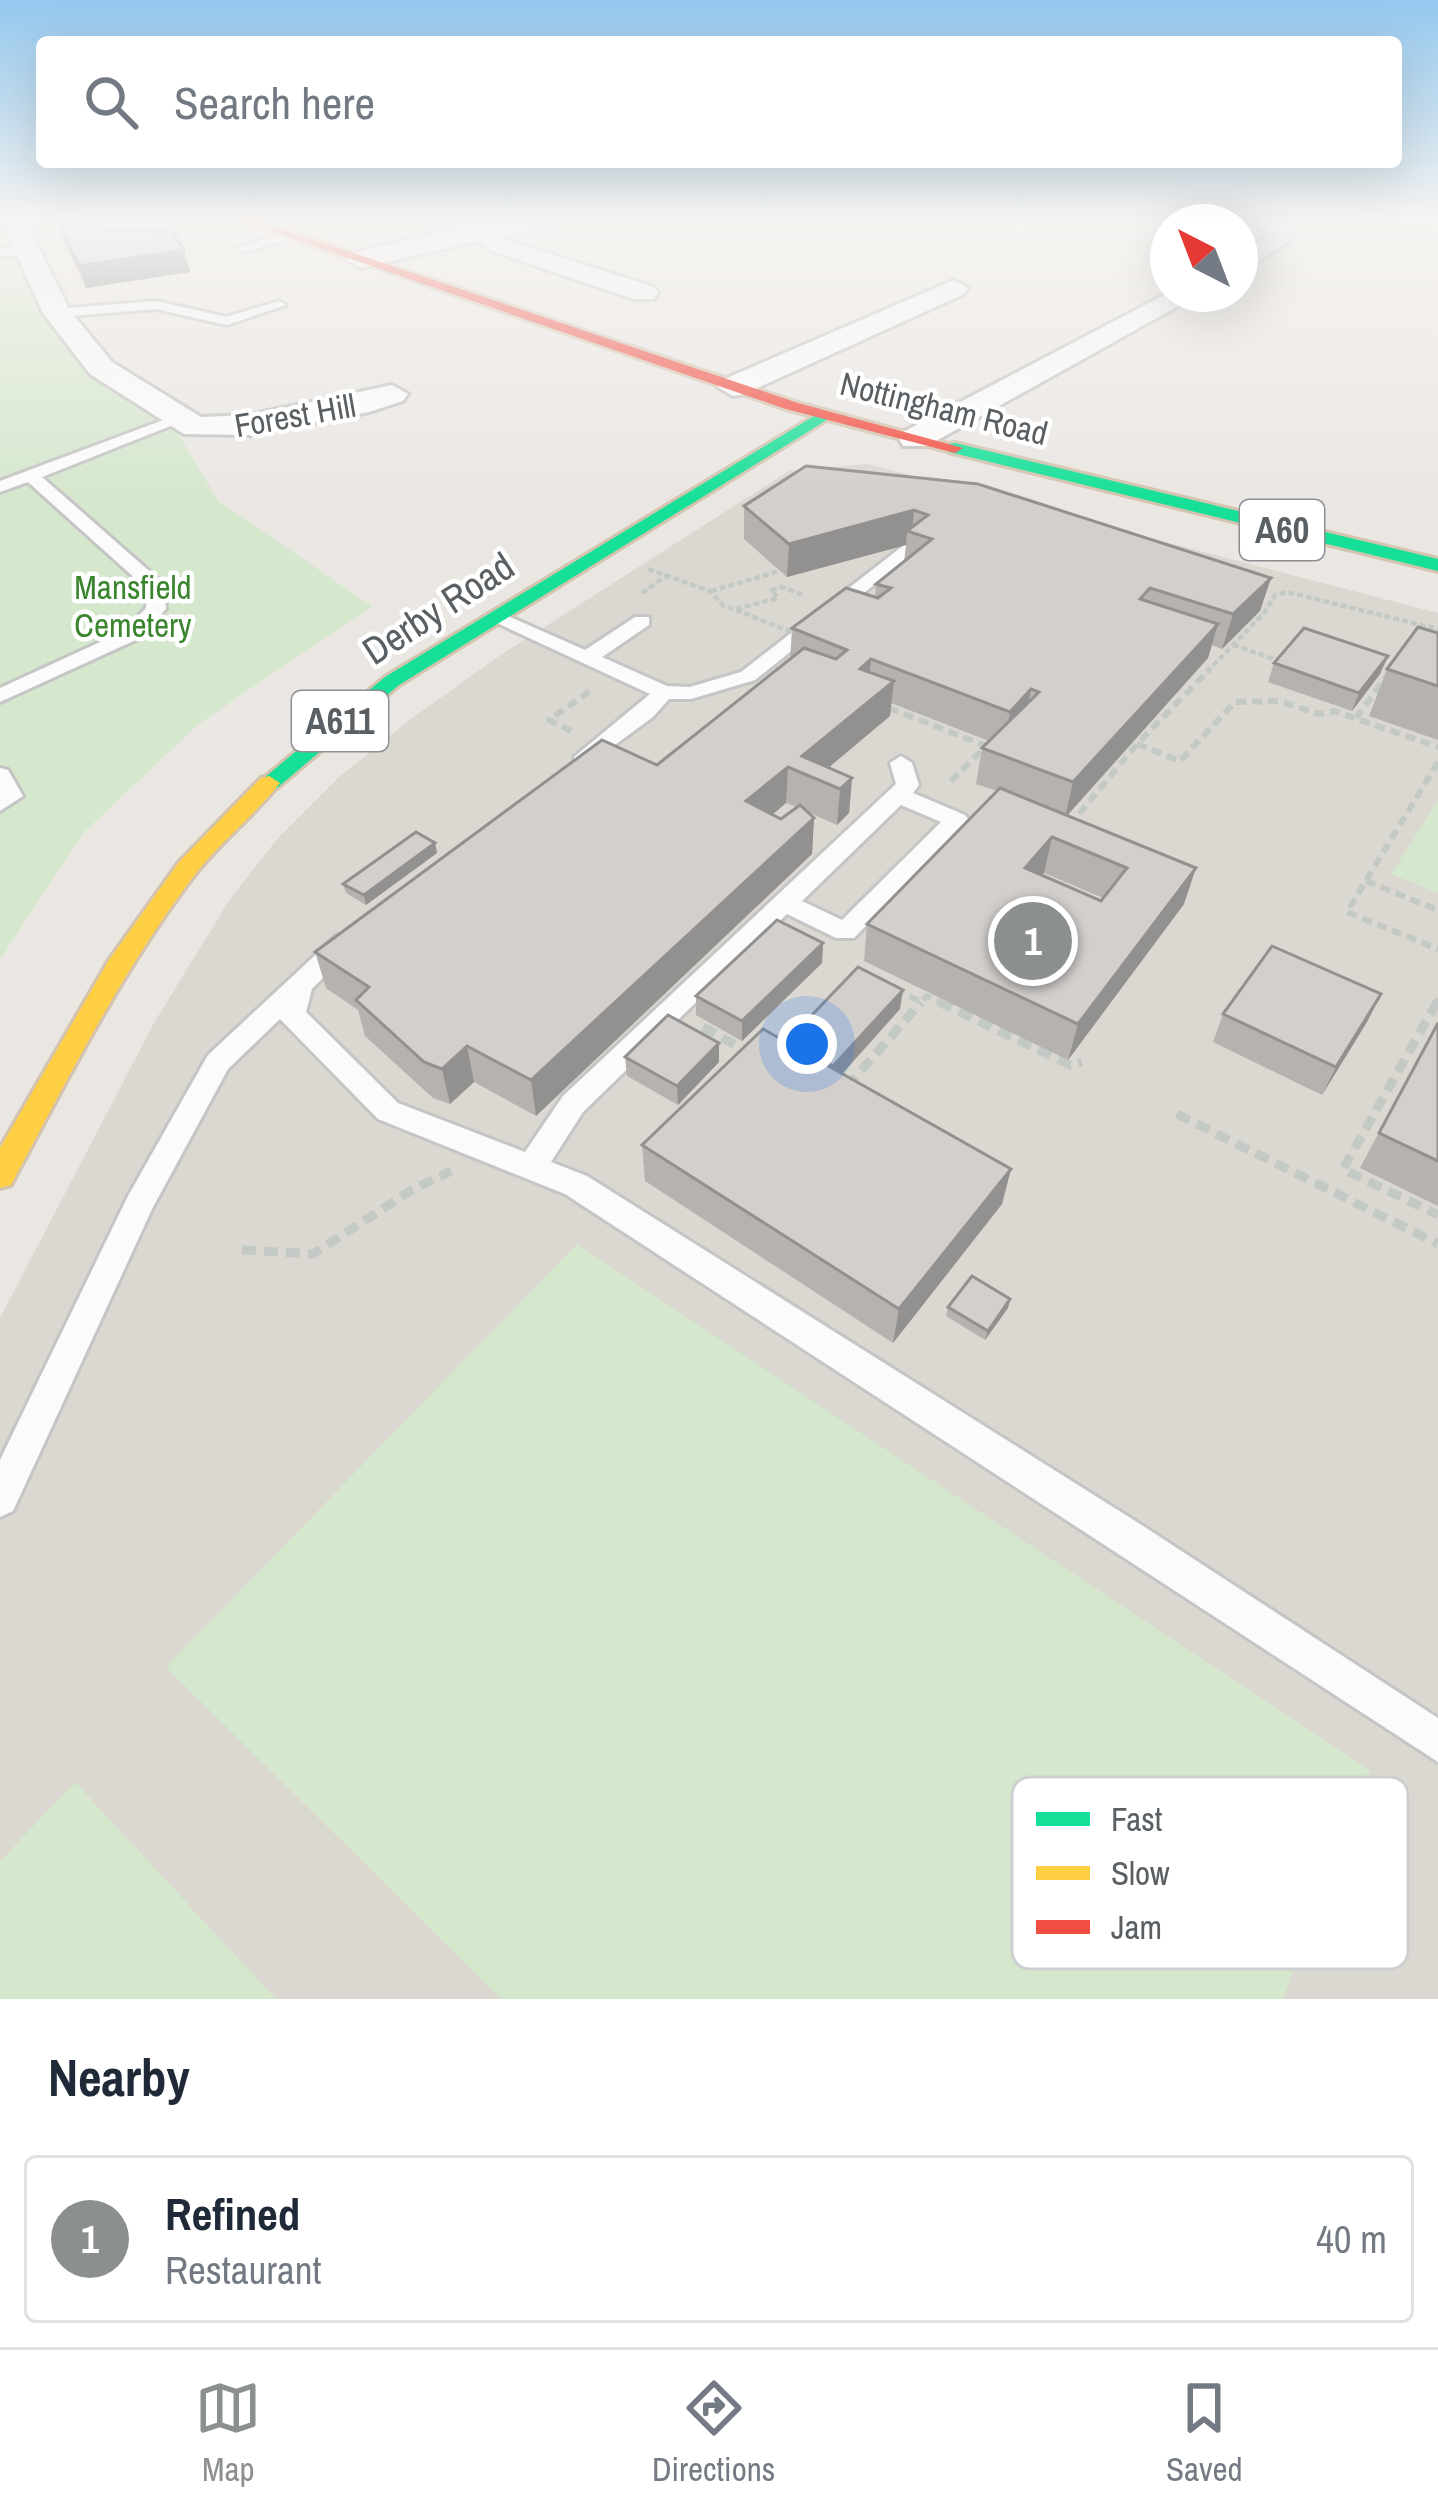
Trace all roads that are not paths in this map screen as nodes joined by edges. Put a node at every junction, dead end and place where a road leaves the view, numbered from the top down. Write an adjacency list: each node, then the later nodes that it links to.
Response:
1 (78, 311): 7 (lane)
2 (184, 311): 3 (lane)
3 (258, 311)
4 (511, 311): 8 (main road, Nottingham Road / A60)
5 (902, 311): 8 (street)
6 (1152, 312): 13 (street)
7 (57, 313): 12 (street, Forest Hill)
8 (733, 387): 10 (main road, Nottingham Road / A60)
9 (392, 394): 12 (street, Forest Hill)
10 (792, 406): 11 (main road, Nottingham Road / A60); 21 (main road, Derby Road / A611)
11 (824, 415): 13 (main road, Nottingham Road / A60); 18 (main road, Derby Road / A611)
12 (180, 419): 14 (lane)
13 (915, 439): 17 (main road, Nottingham Road / A60)
14 (31, 476): 15 (lane); 23 (lane)
15 (0, 488)
16 (914, 544): 22 (lane)
17 (1438, 565)
18 (494, 617): 20 (lane); 33 (main road, Derby Road / A611)
19 (642, 621): 20 (lane)
20 (588, 657): 22 (lane)
21 (337, 691)
22 (663, 692): 26 (lane)
23 (0, 696)
24 (901, 763): 27 (lane)
25 (0, 775): 28 (lane)
26 (552, 785)
27 (897, 795): 29 (lane); 29 (lane)
28 (0, 804)
29 (785, 903): 32 (lane)
30 (367, 925): 31 (lane)
31 (299, 986): 32 (lane); 34 (lane)
32 (532, 1167): 35 (lane)
33 (0, 1176)
34 (0, 1499)
35 (1438, 1742)

